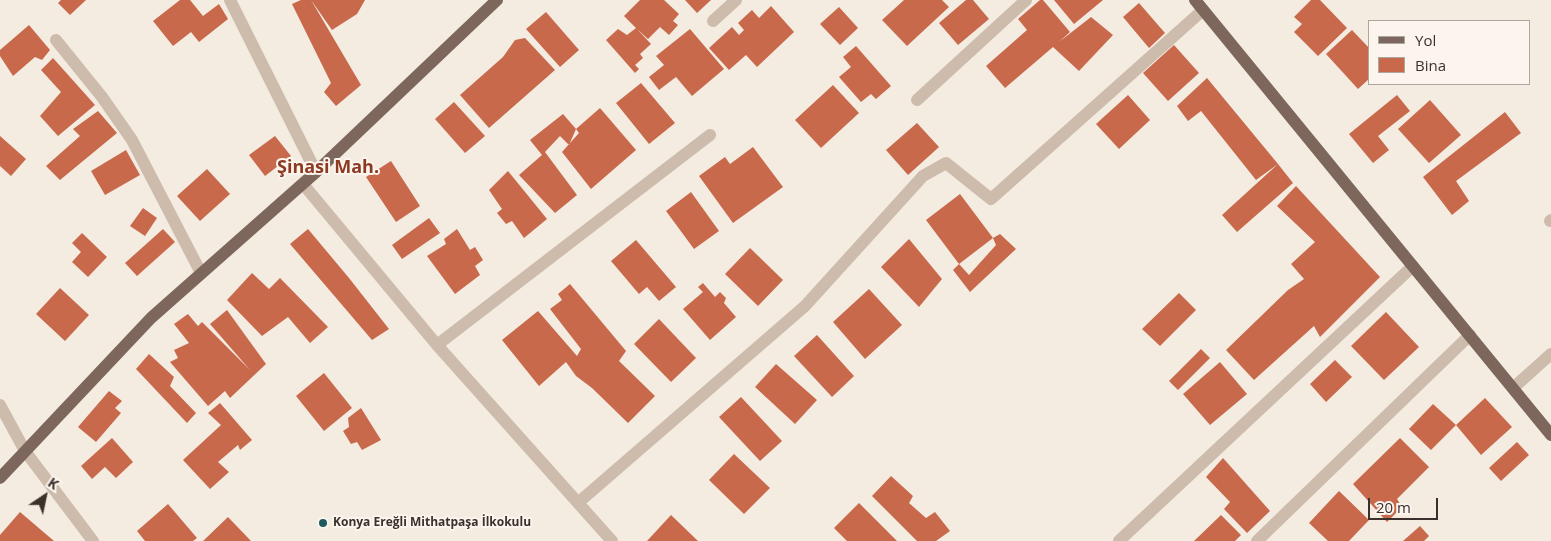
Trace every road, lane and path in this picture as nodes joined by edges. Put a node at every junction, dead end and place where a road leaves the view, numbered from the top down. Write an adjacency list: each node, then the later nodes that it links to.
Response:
1 (230, 0): 10 (street)
2 (497, 0): 10 (main road)
3 (736, 0): 6 (street)
4 (1026, 0): 8 (street)
5 (1199, 5): 12 (main road); 22 (street)
6 (713, 21)
7 (56, 40): 13 (street)
8 (916, 100)
9 (710, 135): 15 (street)
10 (316, 172): 11 (main road)
11 (303, 184): 13 (main road); 15 (street)
12 (1413, 266): 14 (main road); 25 (street)
13 (201, 274): 20 (main road)
14 (1470, 335): 17 (main road); 26 (street)
15 (437, 345): 22 (street)
16 (1551, 354): 17 (street)
17 (1513, 388): 19 (main road)
18 (0, 405): 20 (street)
19 (1551, 435)
20 (25, 451): 21 (main road); 23 (street)
21 (0, 478)
22 (579, 502): 24 (street)
23 (94, 541)
24 (612, 541)
25 (1119, 541)
26 (1258, 541)

